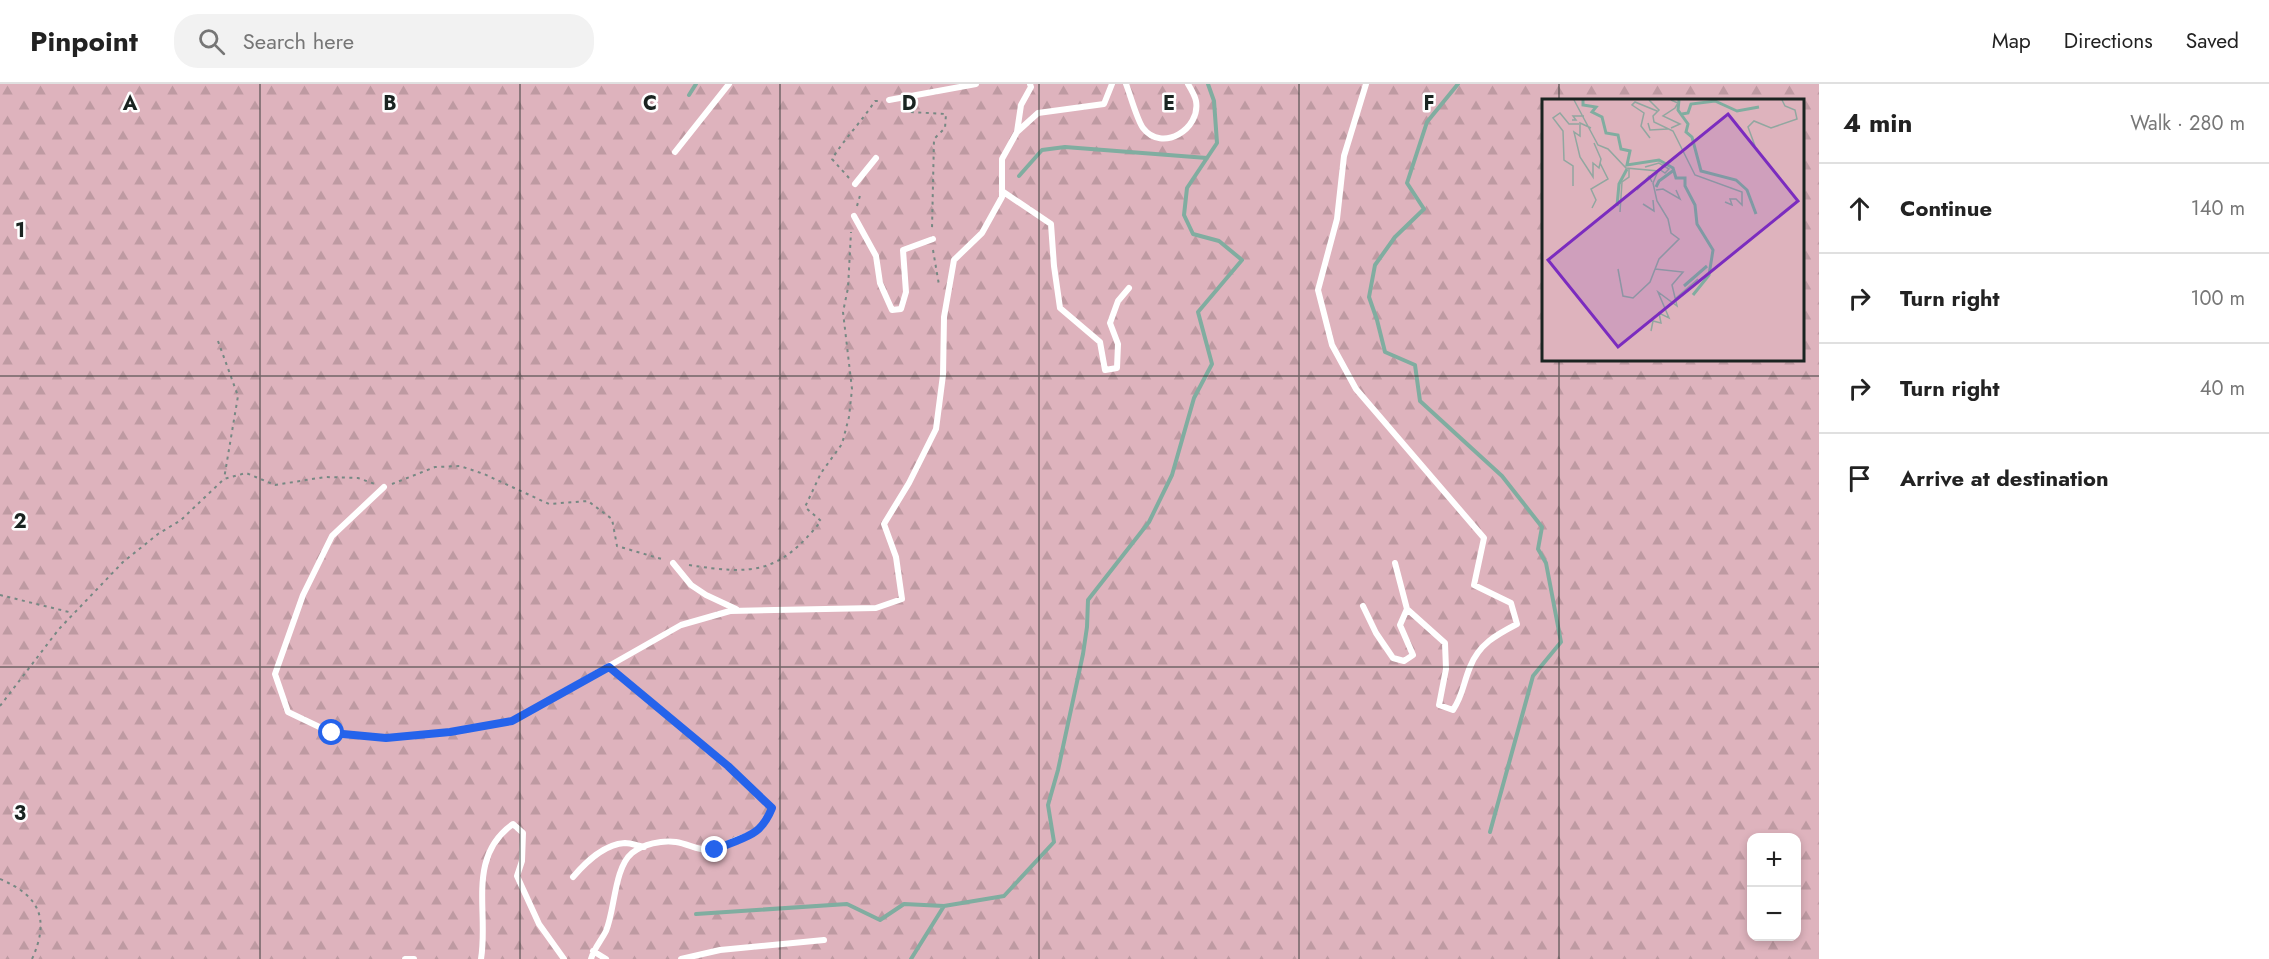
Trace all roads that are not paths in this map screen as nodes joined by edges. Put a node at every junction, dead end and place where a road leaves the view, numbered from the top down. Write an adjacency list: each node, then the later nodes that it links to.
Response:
1 (729, 84): 10 (lane)
2 (976, 84): 8 (lane)
3 (1030, 84): 9 (lane)
4 (1112, 84): 9 (lane)
5 (1126, 84): 6 (lane)
6 (1188, 84)
7 (1366, 84): 21 (lane)
8 (889, 100)
9 (1017, 132): 13 (lane)
10 (675, 152)
11 (876, 158): 12 (lane)
12 (855, 184)
13 (1002, 191): 16 (lane); 22 (lane)
14 (854, 216): 15 (lane)
15 (933, 239)
16 (1129, 288)
17 (384, 487): 23 (lane)
18 (673, 563): 22 (lane)
19 (1395, 563): 21 (lane)
20 (1363, 606): 21 (lane)
21 (1407, 609)
22 (739, 611): 23 (lane)
23 (609, 667): 24 (lane)
24 (645, 847): 25 (lane); 27 (lane)
25 (573, 877)
26 (824, 940): 34 (lane)
27 (593, 951): 32 (lane); 33 (lane)
28 (405, 959): 29 (lane)
29 (414, 959)
30 (481, 959): 31 (lane)
31 (564, 959)
32 (591, 959)
33 (606, 959)
34 (681, 959)

